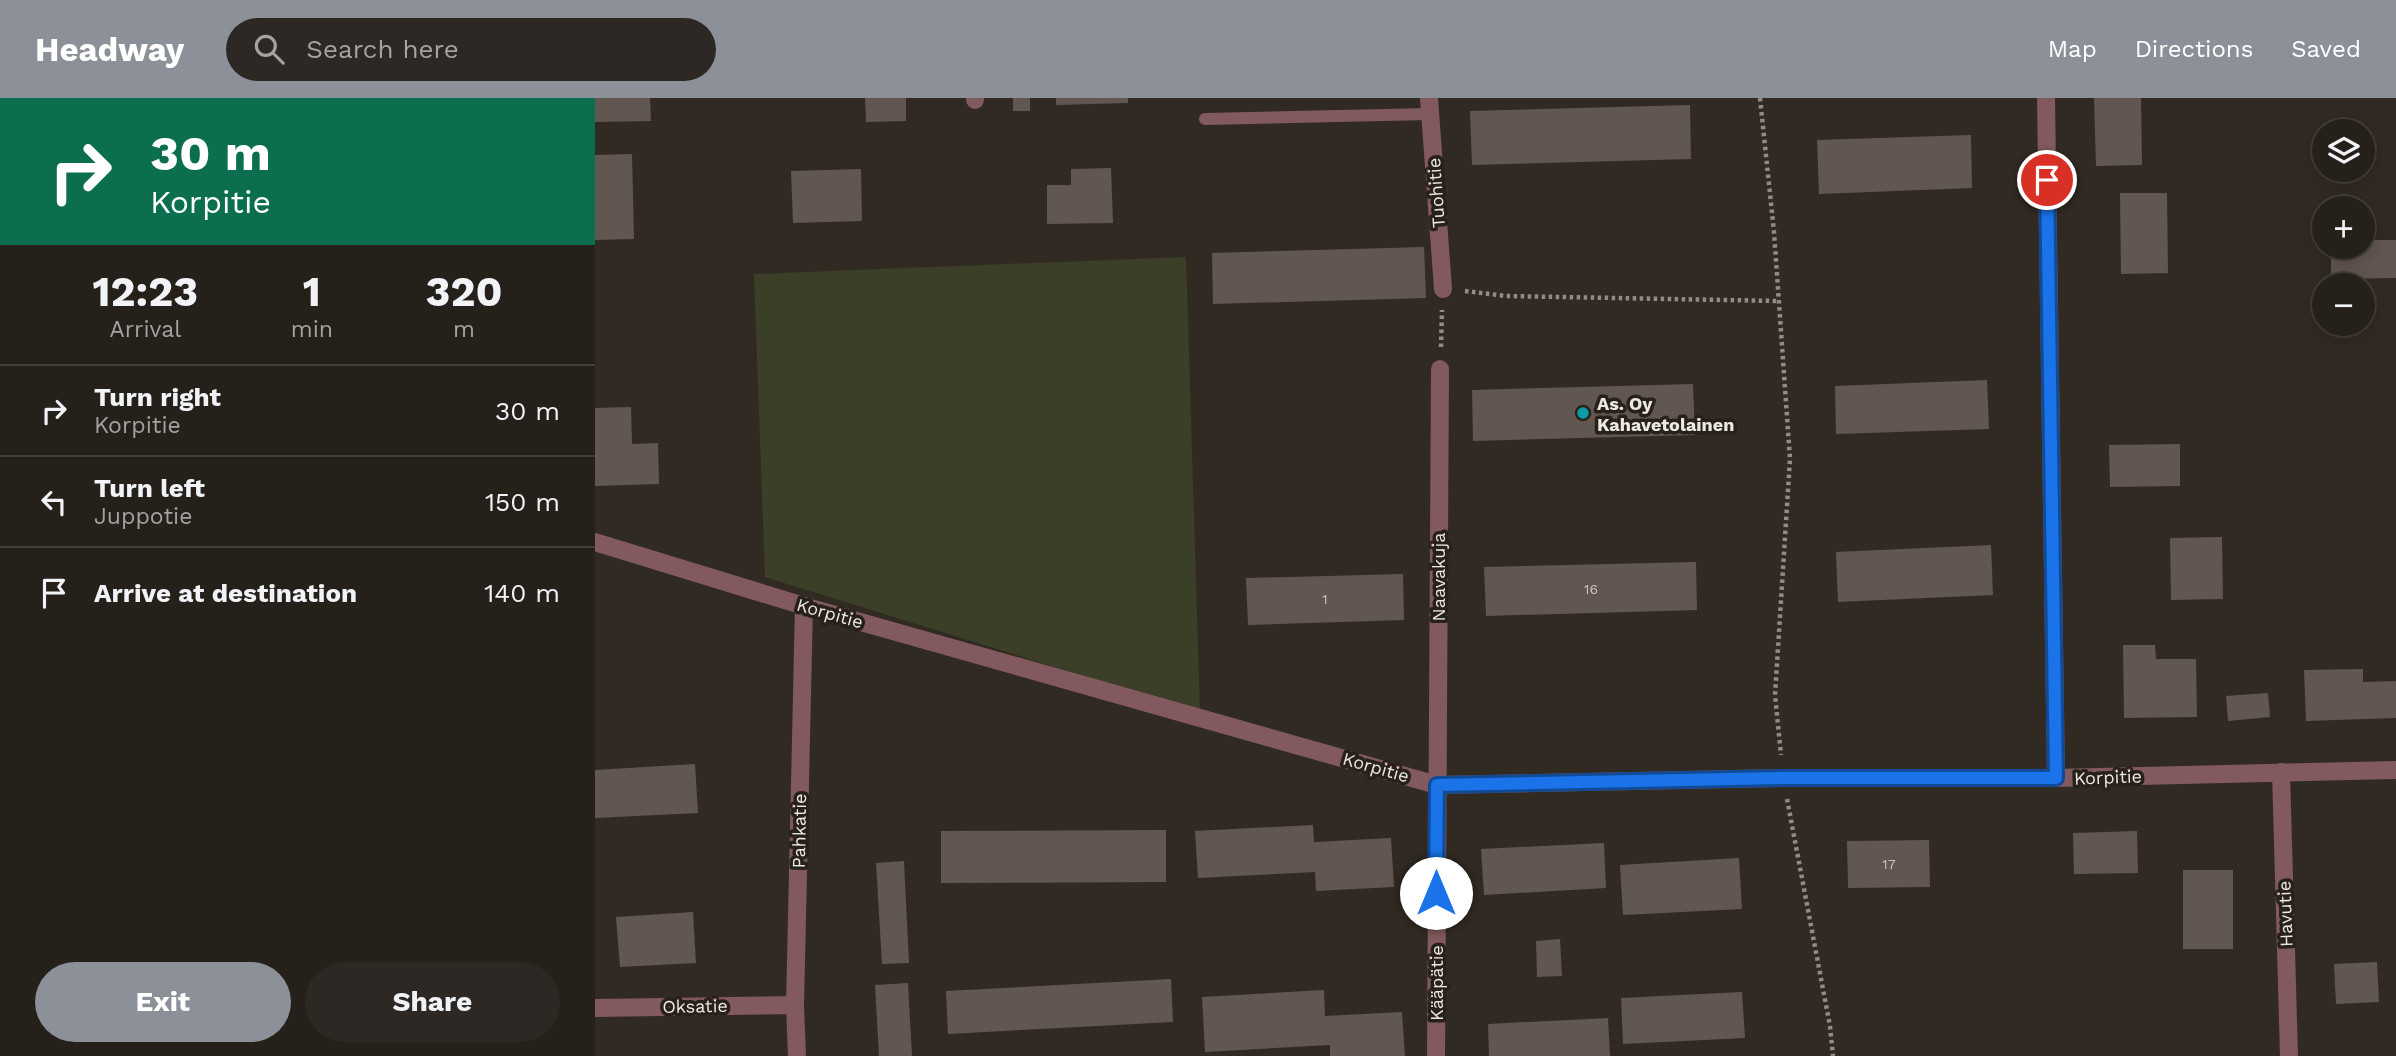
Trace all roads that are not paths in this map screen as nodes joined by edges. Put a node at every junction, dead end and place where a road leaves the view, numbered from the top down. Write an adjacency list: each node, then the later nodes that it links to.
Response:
1 (2046, 98): 10 (street)
2 (1429, 106): 3 (lane); 4 (street, Tuohitie)
3 (1205, 119)
4 (1443, 289)
5 (1440, 369): 11 (street, Naavakuja)
6 (595, 542): 7 (street, Korpitie)
7 (804, 606): 11 (street, Korpitie); 12 (street, Pahkatie)
8 (2396, 770): 9 (street, Korpitie)
9 (2281, 772): 10 (street, Korpitie); 16 (street, Havutie)
10 (2056, 778): 11 (street, Korpitie)
11 (1437, 785): 15 (street, Kääpätie)
12 (795, 1005): 13 (street, Oksatie); 14 (street, Pahkatie)
13 (595, 1008)
14 (797, 1056)
15 (1436, 1056)
16 (2289, 1056)

